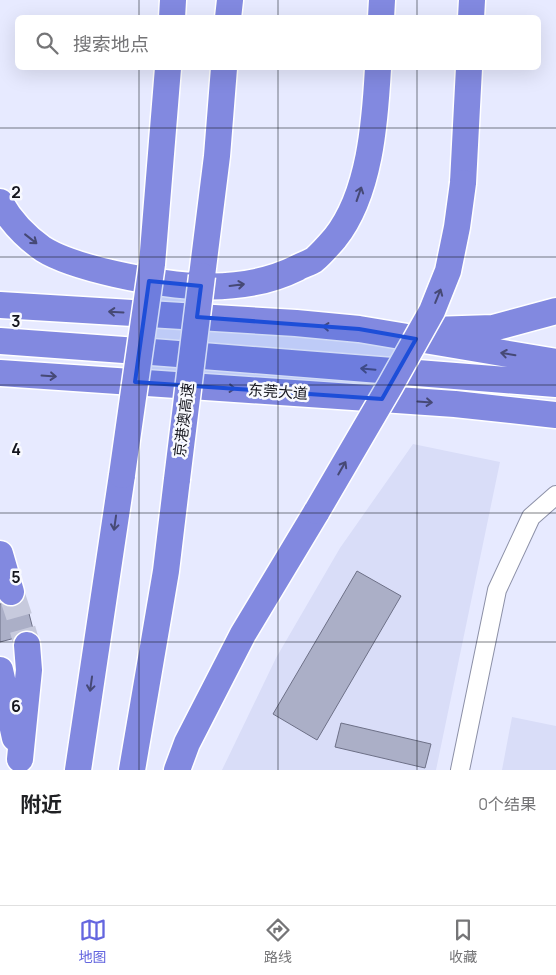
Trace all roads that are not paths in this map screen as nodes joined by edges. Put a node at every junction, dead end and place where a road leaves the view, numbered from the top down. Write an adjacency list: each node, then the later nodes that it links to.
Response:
1 (173, 0): 5 (highway)
2 (230, 0): 6 (highway)
3 (382, 0): 7 (highway)
4 (472, 0): 8 (highway)
5 (172, 15)
6 (228, 15)
7 (381, 15)
8 (471, 15)
9 (168, 70): 28 (highway, one-way to 28, bridge)
10 (224, 70): 29 (highway, 京港澳高速, bridge)
11 (378, 70): 13 (highway, one-way to 11)
12 (469, 70): 30 (highway, one-way to 12, bridge)
13 (0, 202)
14 (0, 305): 16 (highway, one-way to 14)
15 (556, 311): 16 (highway)
16 (359, 329): 18 (highway, one-way to 16)
17 (0, 341): 20 (highway, 东莞大道, one-way to 17)
18 (556, 362)
19 (0, 373): 21 (highway, 东莞大道, one-way to 21)
20 (556, 384)
21 (556, 415)
22 (556, 495): 31 (street)
23 (0, 554): 24 (highway)
24 (12, 592)
25 (27, 645): 27 (highway)
26 (0, 670): 27 (highway)
27 (21, 765)
28 (78, 770)
29 (132, 770)
30 (177, 770)
31 (460, 770)

